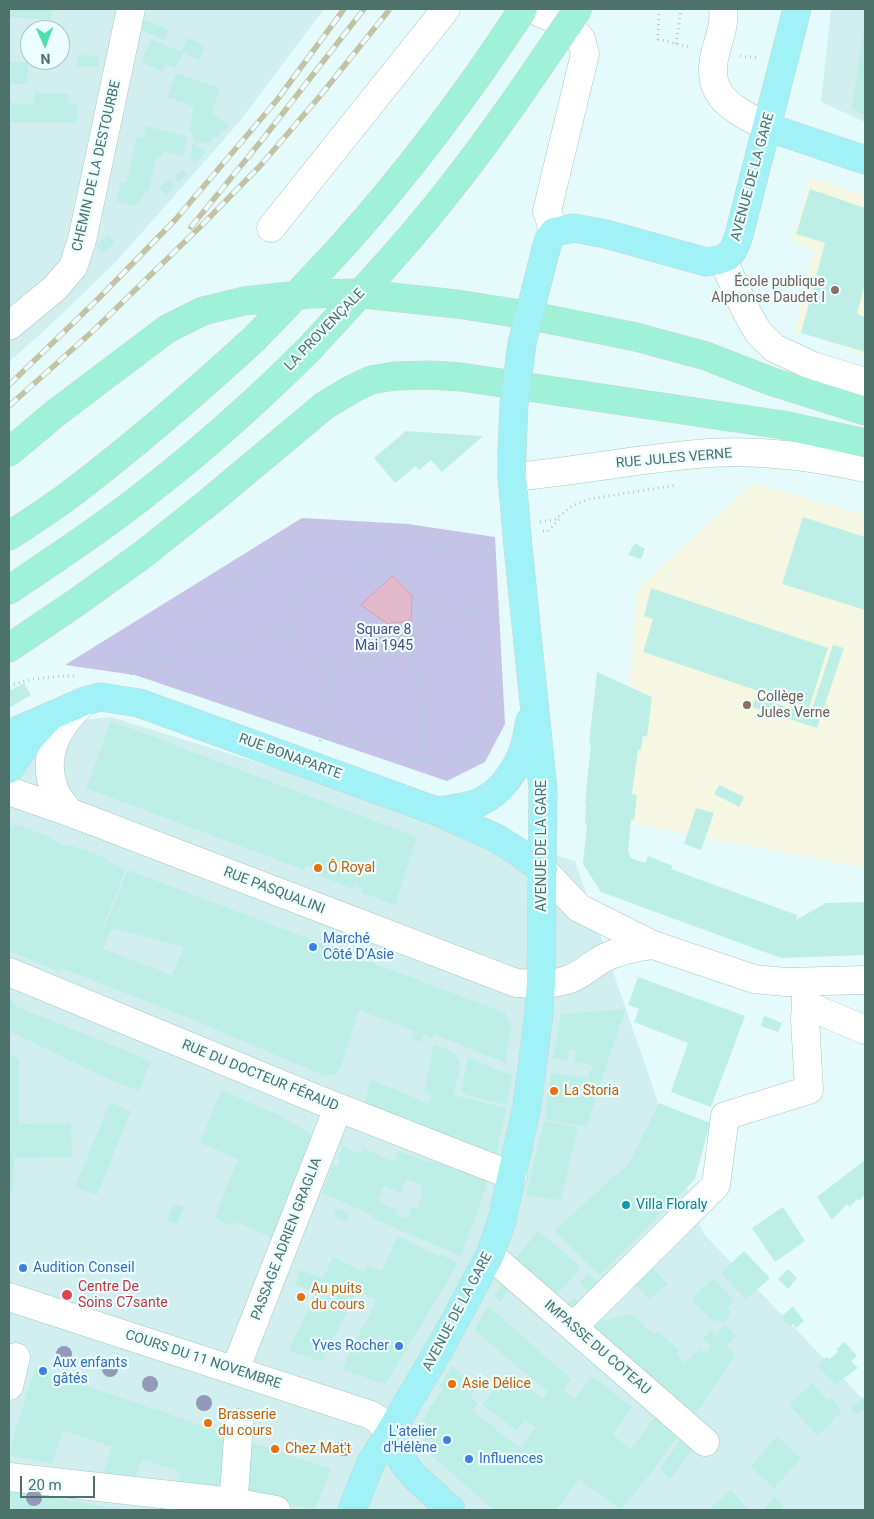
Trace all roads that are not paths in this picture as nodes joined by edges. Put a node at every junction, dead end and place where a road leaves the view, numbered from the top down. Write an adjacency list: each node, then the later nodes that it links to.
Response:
1 (131, 9): 13 (street, CHEMIN DE LA DESTOURBE)
2 (446, 9): 10 (street)
3 (523, 9): 20 (highway, bridge)
4 (531, 9): 11 (street)
5 (578, 9): 21 (highway, LA PROVENÇALE, bridge)
6 (798, 10): 8 (main road, AVENUE DE LA GARE)
7 (725, 12): 8 (street)
8 (767, 127): 9 (main road); 12 (main road, AVENUE DE LA GARE)
9 (865, 160)
10 (271, 228)
11 (550, 241): 12 (main road); 18 (main road, AVENUE DE LA GARE, bridge)
12 (723, 260): 14 (street)
13 (9, 326)
14 (865, 382)
15 (865, 411): 17 (highway)
16 (865, 443): 22 (highway)
17 (9, 452)
18 (512, 464): 19 (street, RUE JULES VERNE); 24 (main road, AVENUE DE LA GARE)
19 (865, 468)
20 (9, 536)
21 (9, 590)
22 (9, 648)
23 (82, 688): 25 (main road, RUE BONAPARTE); 29 (main road, RUE BONAPARTE); 30 (street)
24 (534, 701): 29 (main road, RUE BONAPARTE); 31 (main road, AVENUE DE LA GARE)
25 (53, 713): 26 (main road); 27 (main road, RUE BONAPARTE)
26 (9, 734)
27 (9, 769)
28 (9, 791): 30 (street, RUE PASQUALINI)
29 (436, 811): 31 (main road)
30 (69, 812): 35 (street, RUE PASQUALINI)
31 (543, 870): 32 (street); 35 (main road, AVENUE DE LA GARE)
32 (653, 945): 35 (street, RUE PASQUALINI); 36 (street)
33 (9, 972): 38 (street, RUE DU DOCTEUR FÉRAUD)
34 (865, 980): 36 (street)
35 (541, 984): 39 (main road, AVENUE DE LA GARE)
36 (806, 993): 37 (street); 42 (street)
37 (865, 1030)
38 (338, 1108): 39 (street, RUE DU DOCTEUR FÉRAUD); 44 (street, PASSAGE ADRIEN GRAGLIA)
39 (513, 1176): 40 (main road, AVENUE DE LA GARE)
40 (490, 1255): 42 (street, IMPASSE DU COTEAU); 47 (main road, AVENUE DE LA GARE)
41 (9, 1297): 44 (street, COURS DU 11 NOVEMBRE)
42 (573, 1327): 48 (street, IMPASSE DU COTEAU)
43 (16, 1357): 45 (street)
44 (236, 1370): 47 (street, COURS DU 11 NOVEMBRE)
45 (9, 1386)
46 (239, 1423): 50 (street)
47 (390, 1434): 52 (main road, AVENUE DE LA GARE); 53 (main road)
48 (705, 1442)
49 (9, 1477): 50 (street)
50 (233, 1506): 51 (street)
51 (276, 1510)
52 (352, 1510)
53 (451, 1510)

